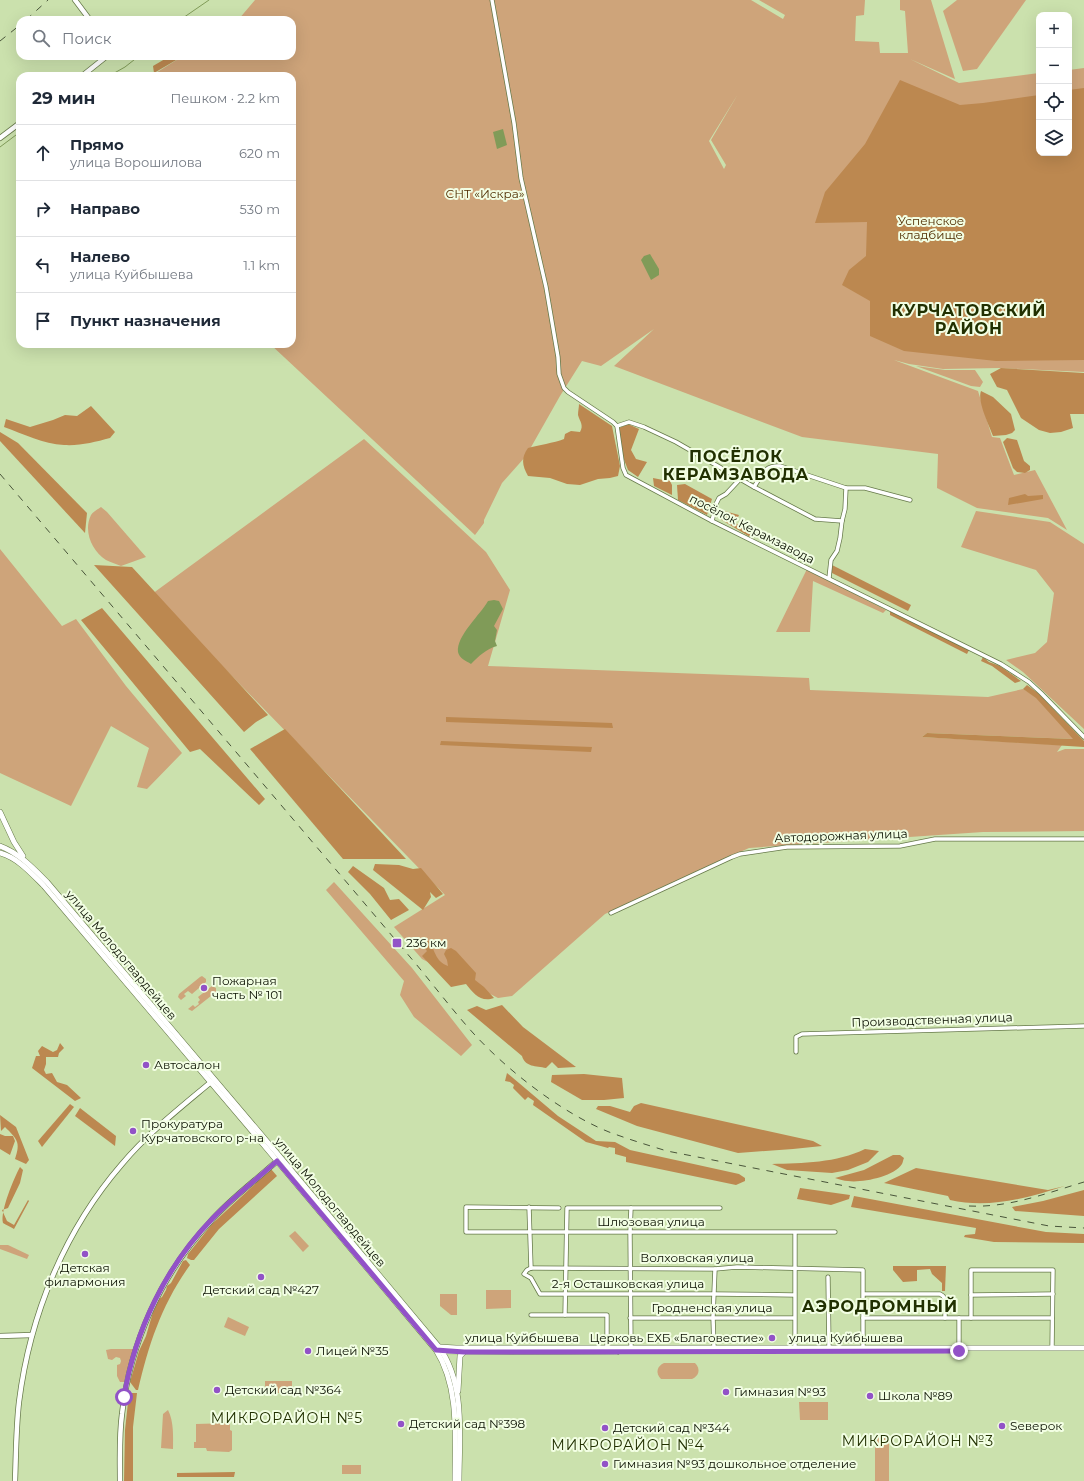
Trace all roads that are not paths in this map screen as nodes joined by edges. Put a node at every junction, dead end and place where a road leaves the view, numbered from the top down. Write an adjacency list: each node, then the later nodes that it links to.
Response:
1 (75, 0): 3 (street)
2 (492, 0): 8 (street)
3 (87, 16)
4 (102, 60): 5 (street)
5 (87, 72)
6 (16, 126): 7 (street)
7 (0, 138)
8 (617, 426): 9 (street); 13 (street, посёлок Керамзавода)
9 (741, 478): 10 (street); 13 (street)
10 (754, 487): 11 (street); 14 (street)
11 (846, 488): 12 (street); 14 (street)
12 (910, 500)
13 (712, 521): 15 (street, посёлок Керамзавода)
14 (842, 521): 15 (street)
15 (829, 578): 16 (street)
16 (1084, 737)
17 (0, 812): 21 (main road)
18 (1084, 839): 22 (street, Автодорожная улица)
19 (0, 846): 21 (main road, улица Молодогвардейцев)
20 (0, 853): 23 (main road, улица Молодогвардейцев)
21 (28, 863): 23 (main road, улица Молодогвардейцев)
22 (611, 913)
23 (118, 970): 26 (main road, улица Молодогвардейцев)
24 (1084, 1026): 25 (street, Производственная улица)
25 (796, 1052)
26 (212, 1081): 27 (main road, улица Молодогвардейцев); 61 (street)
27 (279, 1159): 63 (main road, улица Молодогвардейцев); 77 (street)
28 (529, 1207): 29 (street); 32 (street); 32 (street, Шлюзовая улица)
29 (559, 1208)
30 (631, 1208): 31 (street); 33 (street); 34 (street)
31 (720, 1208)
32 (530, 1232): 33 (street, Шлюзовая улица); 37 (street)
33 (567, 1232): 34 (street, Шлюзовая улица); 38 (street)
34 (630, 1232): 36 (street, Шлюзовая улица); 39 (street)
35 (835, 1232): 36 (street, Шлюзовая улица)
36 (795, 1233): 40 (street)
37 (531, 1268): 38 (street, Волховская улица); 43 (street, 2-я Осташковская улица)
38 (566, 1268): 39 (street, Волховская улица); 43 (street)
39 (630, 1268): 41 (street, Волховская улица); 44 (street)
40 (794, 1268): 41 (street, Волховская улица); 46 (street, Волховская улица); 48 (street)
41 (715, 1269): 45 (street)
42 (828, 1277): 72 (street)
43 (565, 1294): 44 (street, 2-я Осташковская улица); 51 (street)
44 (630, 1294): 45 (street, 2-я Осташковская улица); 53 (street)
45 (715, 1294): 48 (street, 2-я Осташковская улица); 52 (street)
46 (864, 1294): 55 (street); 56 (street)
47 (1052, 1294): 49 (street); 49 (street); 59 (street)
48 (794, 1295): 54 (street)
49 (971, 1295): 58 (street)
50 (531, 1315): 51 (street)
51 (565, 1315): 62 (street)
52 (713, 1317): 53 (street, Гродненская улица); 54 (street, Гродненская улица); 70 (street)
53 (630, 1318): 69 (street)
54 (794, 1318): 71 (street)
55 (863, 1318): 56 (street); 73 (street)
56 (945, 1318): 57 (street)
57 (959, 1318): 58 (street); 64 (street)
58 (971, 1318): 59 (street)
59 (1052, 1318): 65 (street)
60 (0, 1336): 61 (street)
61 (32, 1336): 76 (street)
62 (607, 1348): 68 (main road, улица Куйбышева); 69 (main road, улица Куйбышева)
63 (439, 1349): 67 (main road, улица Куйбышева); 74 (main road, улица Куйбышева); 75 (main road, улица Молодогвардейцев); 78 (main road, улица Молодогвардейцев)
64 (959, 1349): 65 (main road, улица Куйбышева); 73 (main road, улица Куйбышева)
65 (1052, 1349): 66 (main road, улица Куйбышева)
66 (1084, 1349)
67 (514, 1350): 68 (main road, улица Куйбышева); 74 (main road, улица Куйбышева)
68 (548, 1350): 69 (main road, улица Куйбышева)
69 (631, 1350): 70 (main road, улица Куйбышева)
70 (714, 1350): 71 (main road, улица Куйбышева)
71 (795, 1350): 72 (main road, улица Куйбышева)
72 (829, 1350): 73 (main road, улица Куйбышева)
73 (863, 1350)
74 (464, 1352): 75 (main road)
75 (458, 1396): 79 (main road, улица Молодогвардейцев)
76 (15, 1481)
77 (120, 1481)
78 (455, 1481)
79 (459, 1481)

